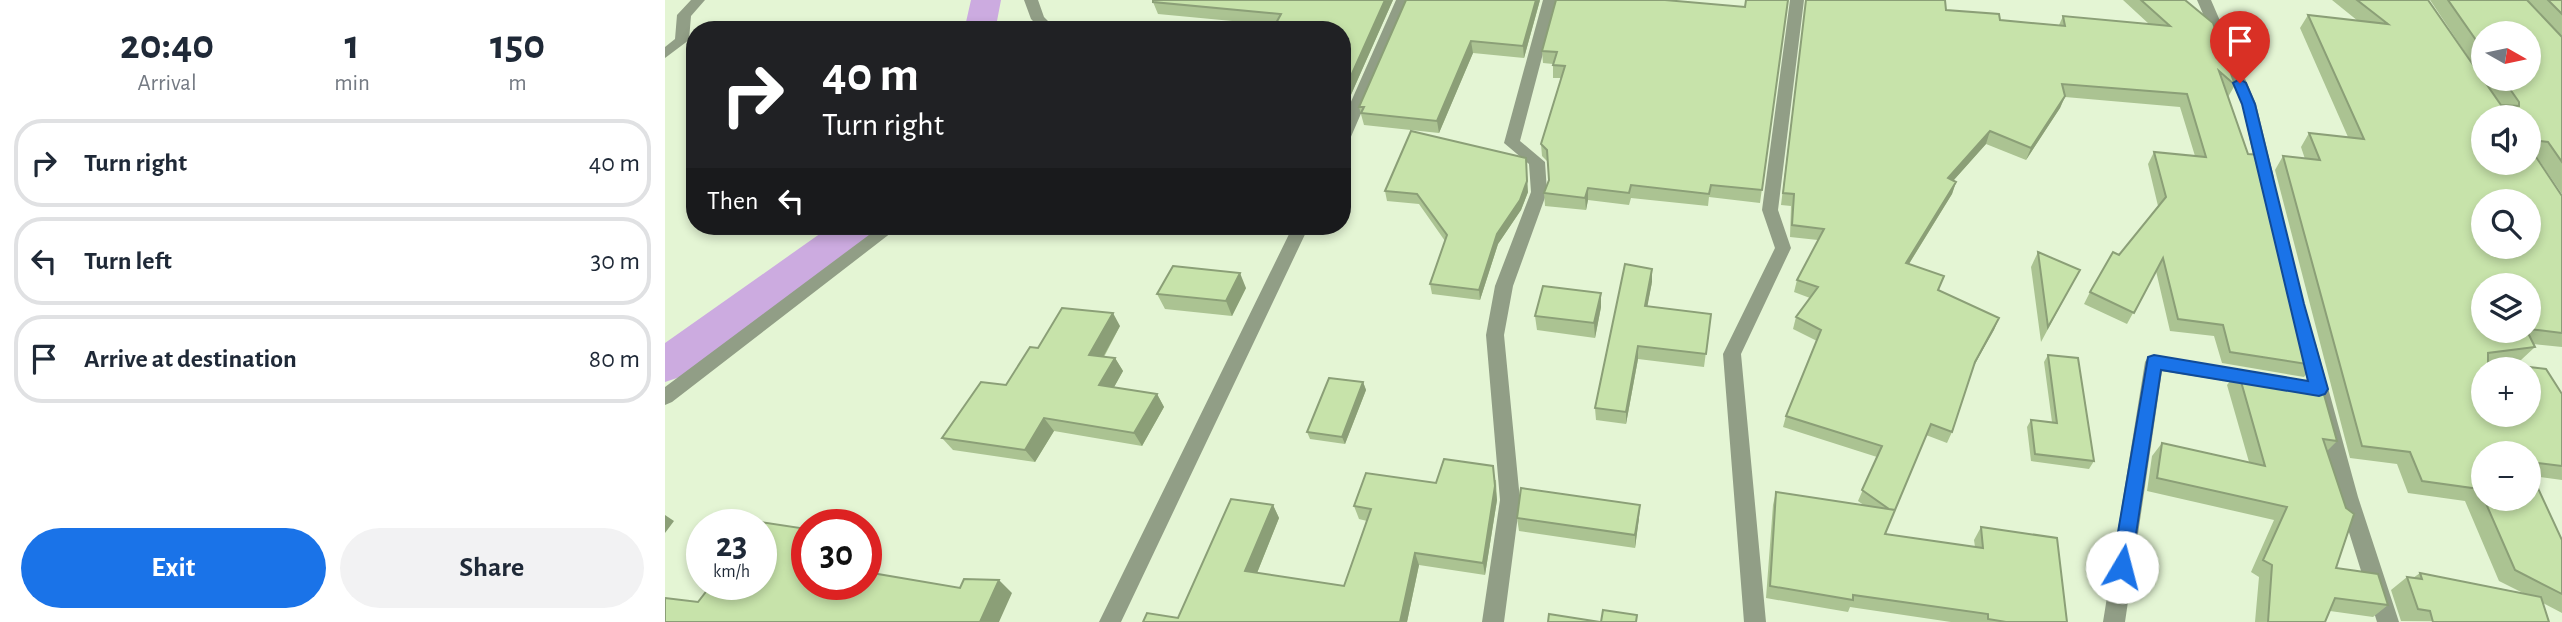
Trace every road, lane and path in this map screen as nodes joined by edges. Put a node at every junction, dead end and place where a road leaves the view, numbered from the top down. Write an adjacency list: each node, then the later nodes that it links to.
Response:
1 (698, 0): 8 (street)
2 (1031, 0): 7 (street)
3 (1403, 0): 9 (street)
4 (1550, 0): 17 (street)
5 (1797, 0): 18 (street)
6 (2204, 0): 10 (street)
7 (1040, 21)
8 (665, 54)
9 (1351, 118)
10 (2271, 197)
11 (880, 235): 15 (street)
12 (1297, 235): 16 (street)
13 (2303, 328): 14 (street)
14 (2319, 389): 19 (street); 20 (street)
15 (665, 397)
16 (1110, 622)
17 (1493, 622)
18 (1755, 622)
19 (2113, 622)
20 (2388, 622)

